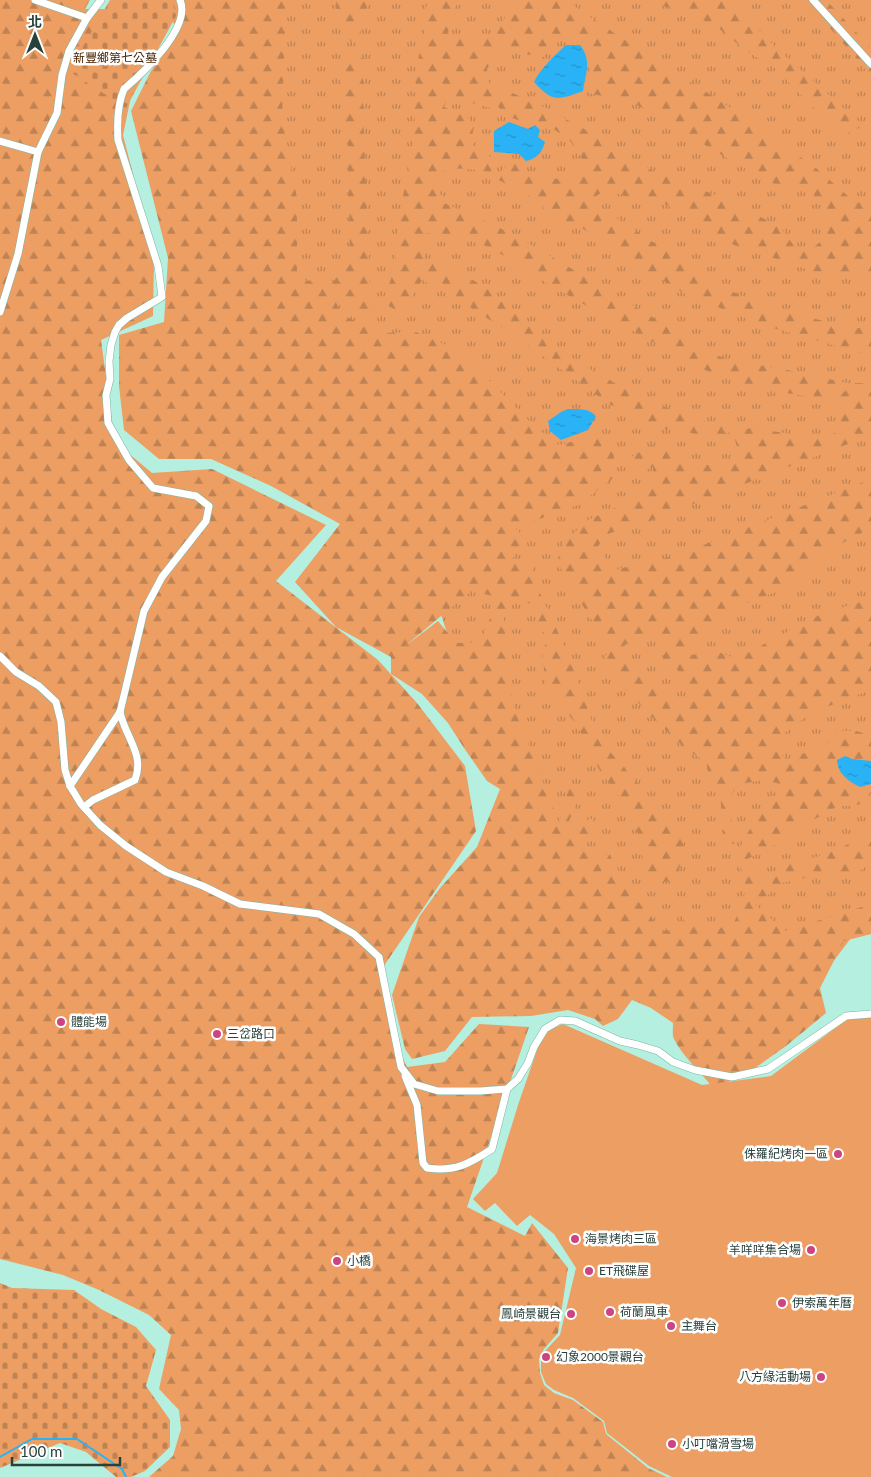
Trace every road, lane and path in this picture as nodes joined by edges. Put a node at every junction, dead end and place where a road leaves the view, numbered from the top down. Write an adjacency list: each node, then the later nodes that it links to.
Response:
1 (35, 0): 5 (street)
2 (101, 0): 5 (street)
3 (180, 0): 11 (street)
4 (813, 0): 6 (street)
5 (87, 18): 8 (street)
6 (871, 64)
7 (0, 140): 8 (street)
8 (38, 152): 9 (street)
9 (0, 312)
10 (0, 656): 12 (street)
11 (120, 712): 12 (street); 13 (street)
12 (70, 786): 13 (street)
13 (84, 807): 15 (street)
14 (869, 1014): 16 (street)
15 (400, 1067): 16 (street); 16 (street)
16 (507, 1089)

